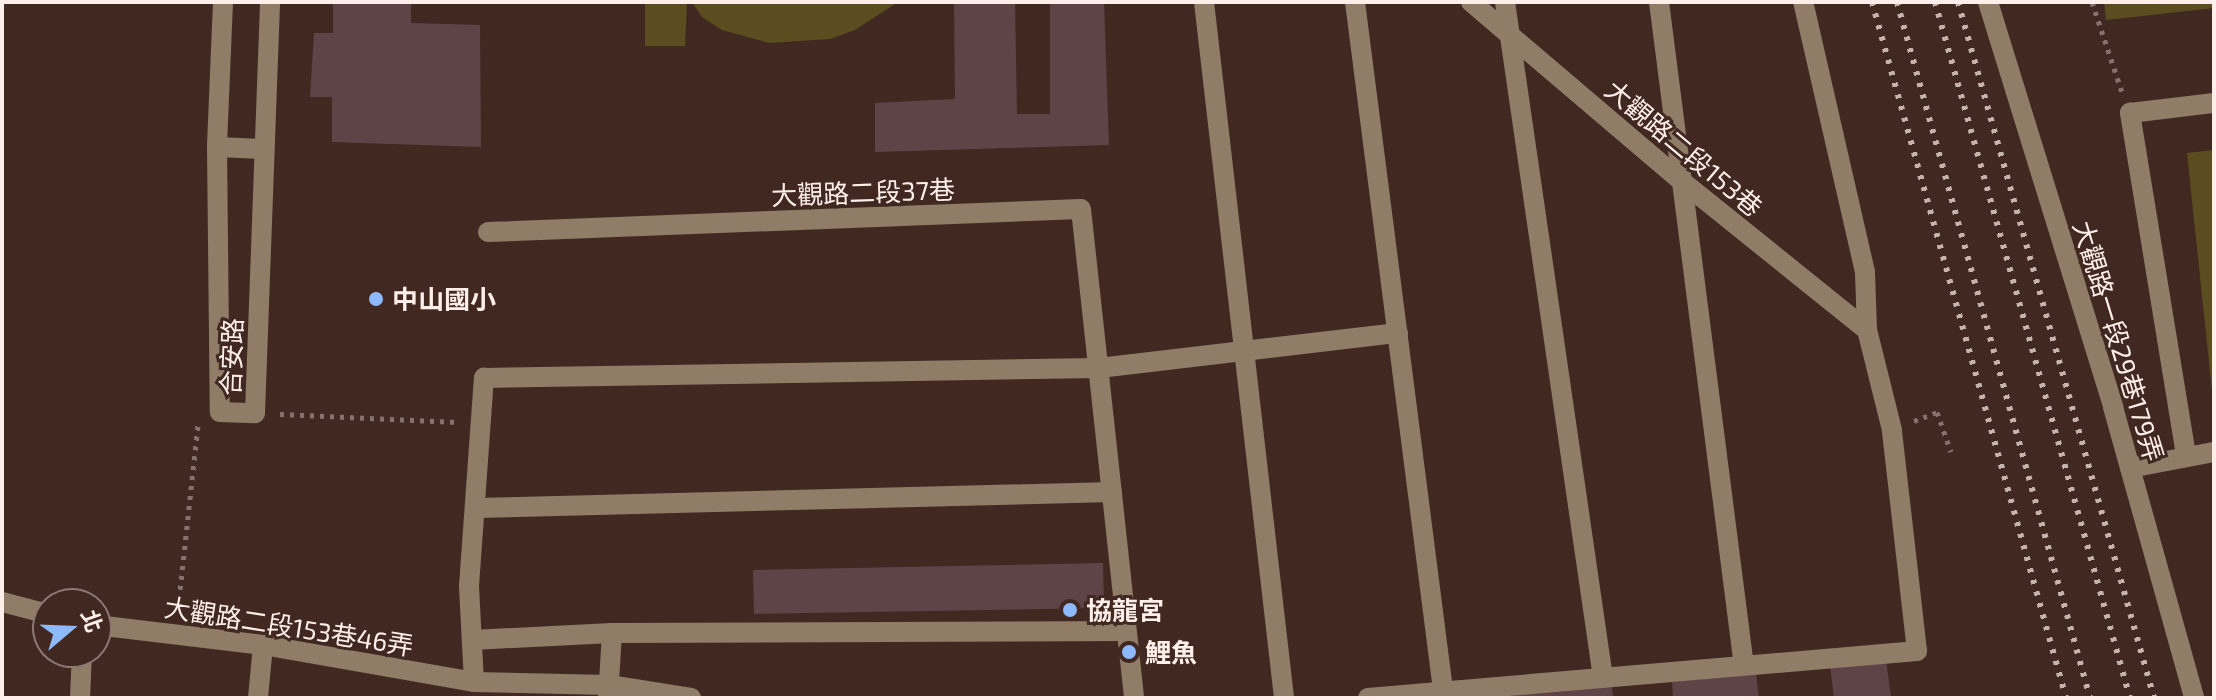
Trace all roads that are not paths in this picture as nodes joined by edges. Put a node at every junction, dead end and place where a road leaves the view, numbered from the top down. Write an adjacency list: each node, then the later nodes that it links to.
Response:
1 (223, 2): 12 (street, 合安路)
2 (270, 2): 13 (street, 合安路)
3 (1204, 2): 18 (street)
4 (1355, 2): 17 (street)
5 (1471, 2): 10 (street, 大觀路二段153巷)
6 (1505, 2): 10 (street)
7 (1659, 2): 14 (street)
8 (1803, 2): 16 (street)
9 (1988, 2): 22 (street, 大觀路一段29巷179弄)
10 (1510, 35): 14 (street, 大觀路二段153巷); 34 (street)
11 (2214, 103): 21 (street, 大觀路一段29巷179弄)
12 (217, 147): 13 (street); 13 (street, 合安路)
13 (264, 149)
14 (1679, 179): 16 (street, 大觀路二段153巷); 32 (street)
15 (488, 232): 19 (street, 大觀路二段37巷)
16 (1867, 330): 32 (street)
17 (1398, 333): 18 (street); 37 (street)
18 (1244, 352): 19 (street); 42 (street)
19 (1099, 368): 23 (street, 大觀路二段37巷); 24 (street)
20 (2214, 452): 21 (street)
21 (2186, 455): 22 (street)
22 (2130, 468): 44 (street, 大觀路一段29巷179弄)
23 (1112, 492): 24 (street); 28 (street, 大觀路二段37巷)
24 (476, 508): 30 (street)
25 (2, 602): 26 (street)
26 (32, 610)
27 (112, 627): 31 (street, 大觀路二段153巷46弄)
28 (1126, 631): 29 (street); 41 (street, 大觀路二段37巷)
29 (612, 633): 30 (street); 36 (street)
30 (472, 640): 35 (street)
31 (263, 645): 35 (street, 大觀路二段153巷46弄); 39 (street)
32 (1744, 666): 34 (street)
33 (81, 668): 38 (street)
34 (1603, 678): 37 (street)
35 (474, 682): 36 (street, 大觀路二段153巷46弄)
36 (608, 692): 40 (street, 大觀路二段153巷46弄)
37 (1444, 695): 43 (street)
38 (80, 698)
39 (258, 698)
40 (691, 698)
41 (1134, 698)
42 (1284, 698)
43 (1368, 698)
44 (2194, 698)

